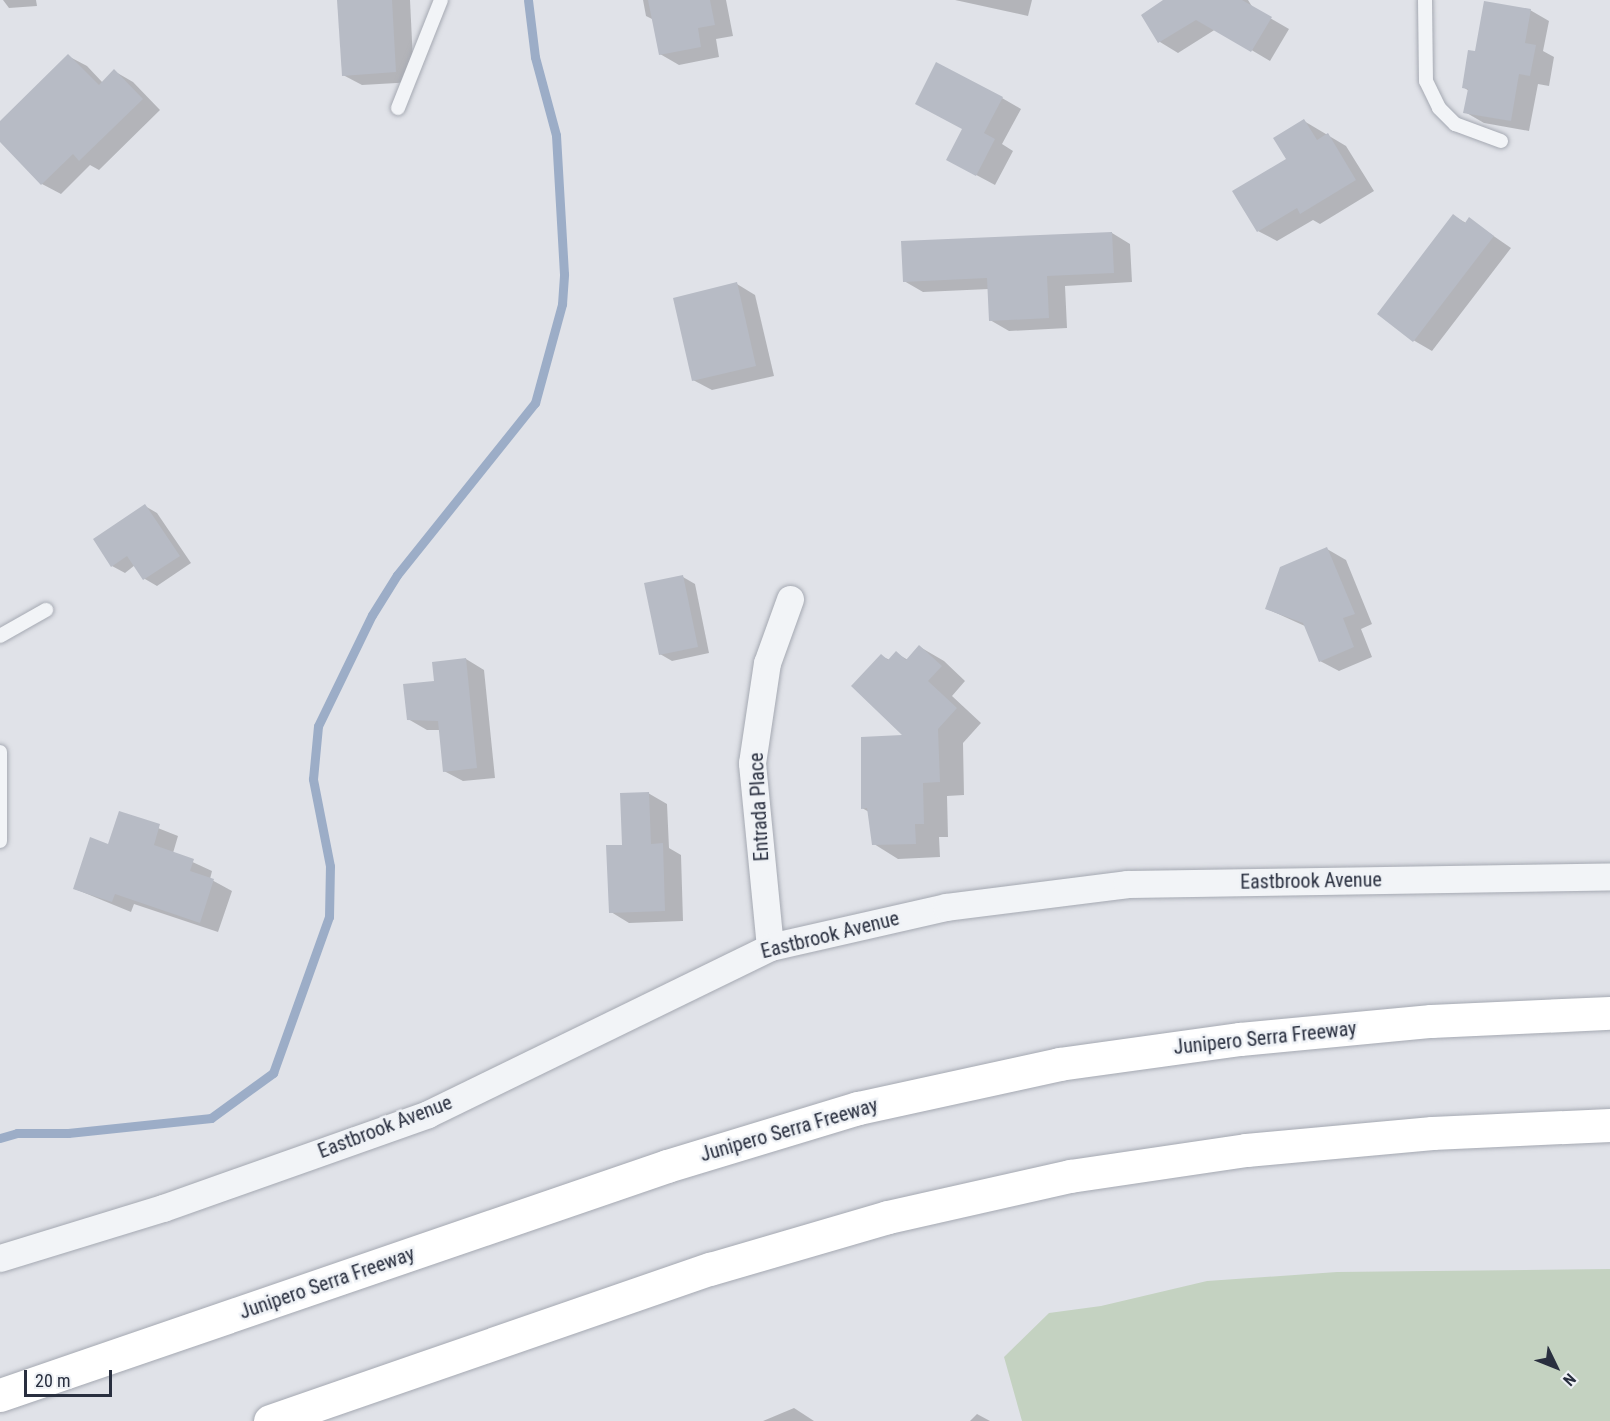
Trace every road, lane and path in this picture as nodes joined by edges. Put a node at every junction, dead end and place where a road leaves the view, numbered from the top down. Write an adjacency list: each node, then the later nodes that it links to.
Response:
1 (441, 0): 3 (lane)
2 (1425, 0): 4 (lane)
3 (398, 108)
4 (1501, 141)
5 (790, 599): 11 (street, Entrada Place)
6 (46, 610): 7 (lane)
7 (0, 636)
8 (0, 752): 9 (lane)
9 (0, 841)
10 (1610, 876): 11 (street, Eastbrook Avenue)
11 (770, 947): 14 (street, Eastbrook Avenue)
12 (1610, 1013): 15 (highway, Junipero Serra Freeway)
13 (1610, 1125): 16 (highway)
14 (0, 1258)
15 (0, 1395)
16 (270, 1421)

